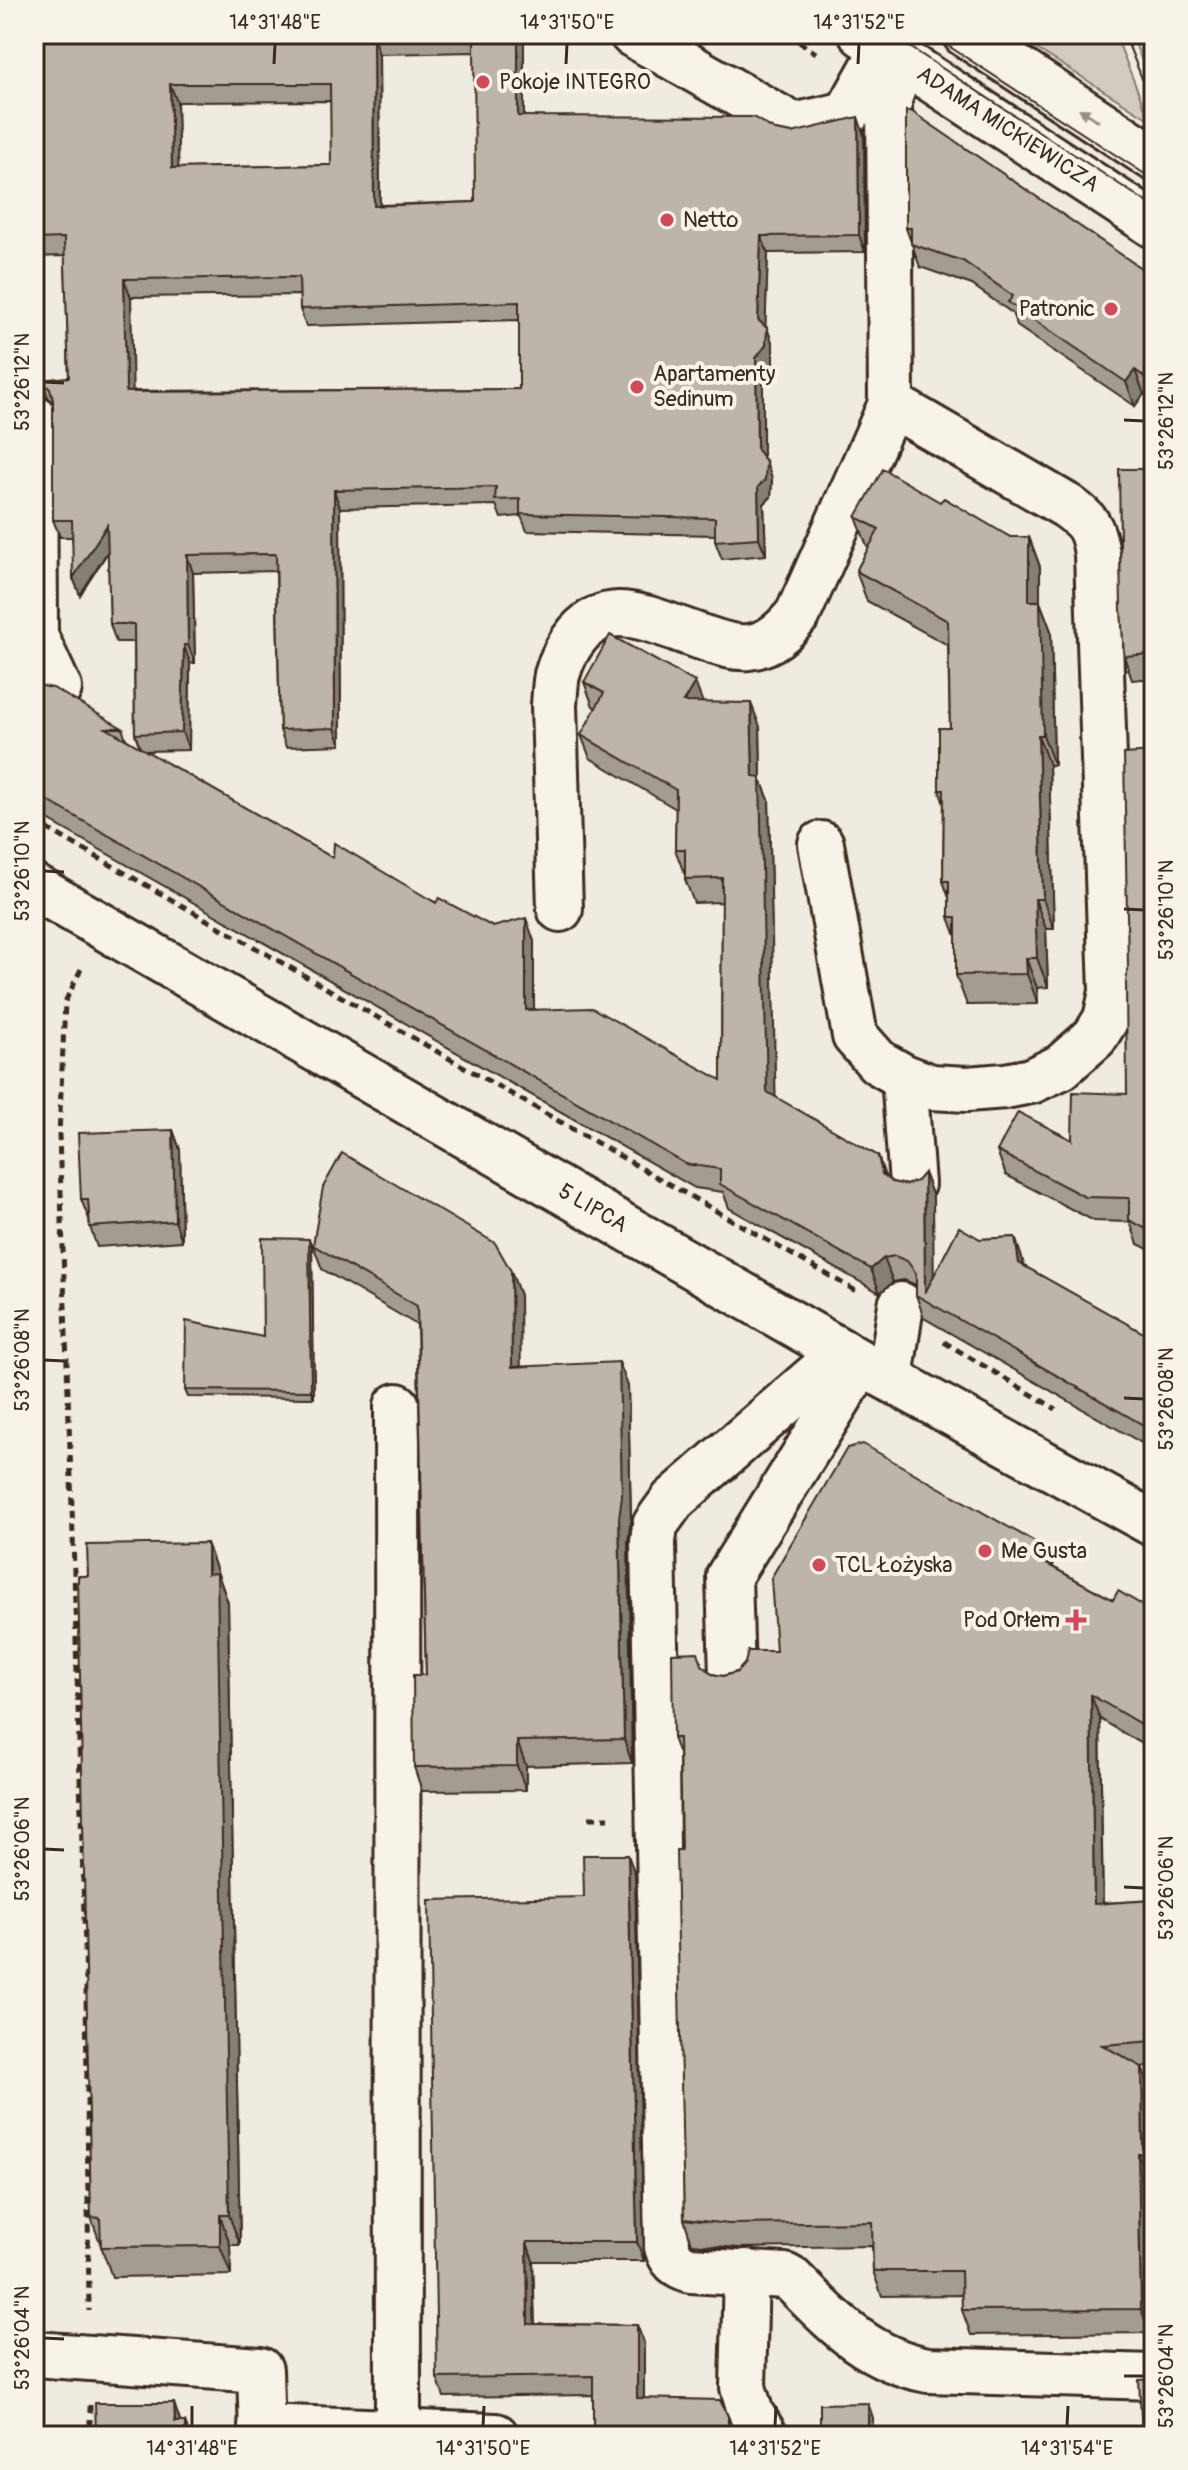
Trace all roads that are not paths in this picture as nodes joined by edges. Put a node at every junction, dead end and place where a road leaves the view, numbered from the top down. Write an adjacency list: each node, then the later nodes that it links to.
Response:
1 (632, 34): 3 (street)
2 (965, 34): 4 (street, one-way to 2)
3 (886, 44): 5 (street, ADAMA MICKIEWICZA); 6 (street)
4 (1154, 158)
5 (1154, 225)
6 (891, 404): 11 (street); 12 (street)
7 (34, 418): 8 (street)
8 (59, 688)
9 (821, 844): 12 (street)
10 (34, 888): 15 (street, 5 LIPCA)
11 (560, 909)
12 (904, 1077): 13 (street)
13 (912, 1184)
14 (900, 1311): 15 (street)
15 (865, 1364): 17 (street, 5 LIPCA); 18 (street); 19 (street)
16 (397, 1406): 23 (street)
17 (1154, 1524)
18 (732, 1676)
19 (746, 2272): 21 (street); 25 (street)
20 (34, 2354): 22 (street)
21 (1154, 2377)
22 (262, 2432): 23 (street)
23 (398, 2432): 24 (street)
24 (496, 2436)
25 (765, 2436)

